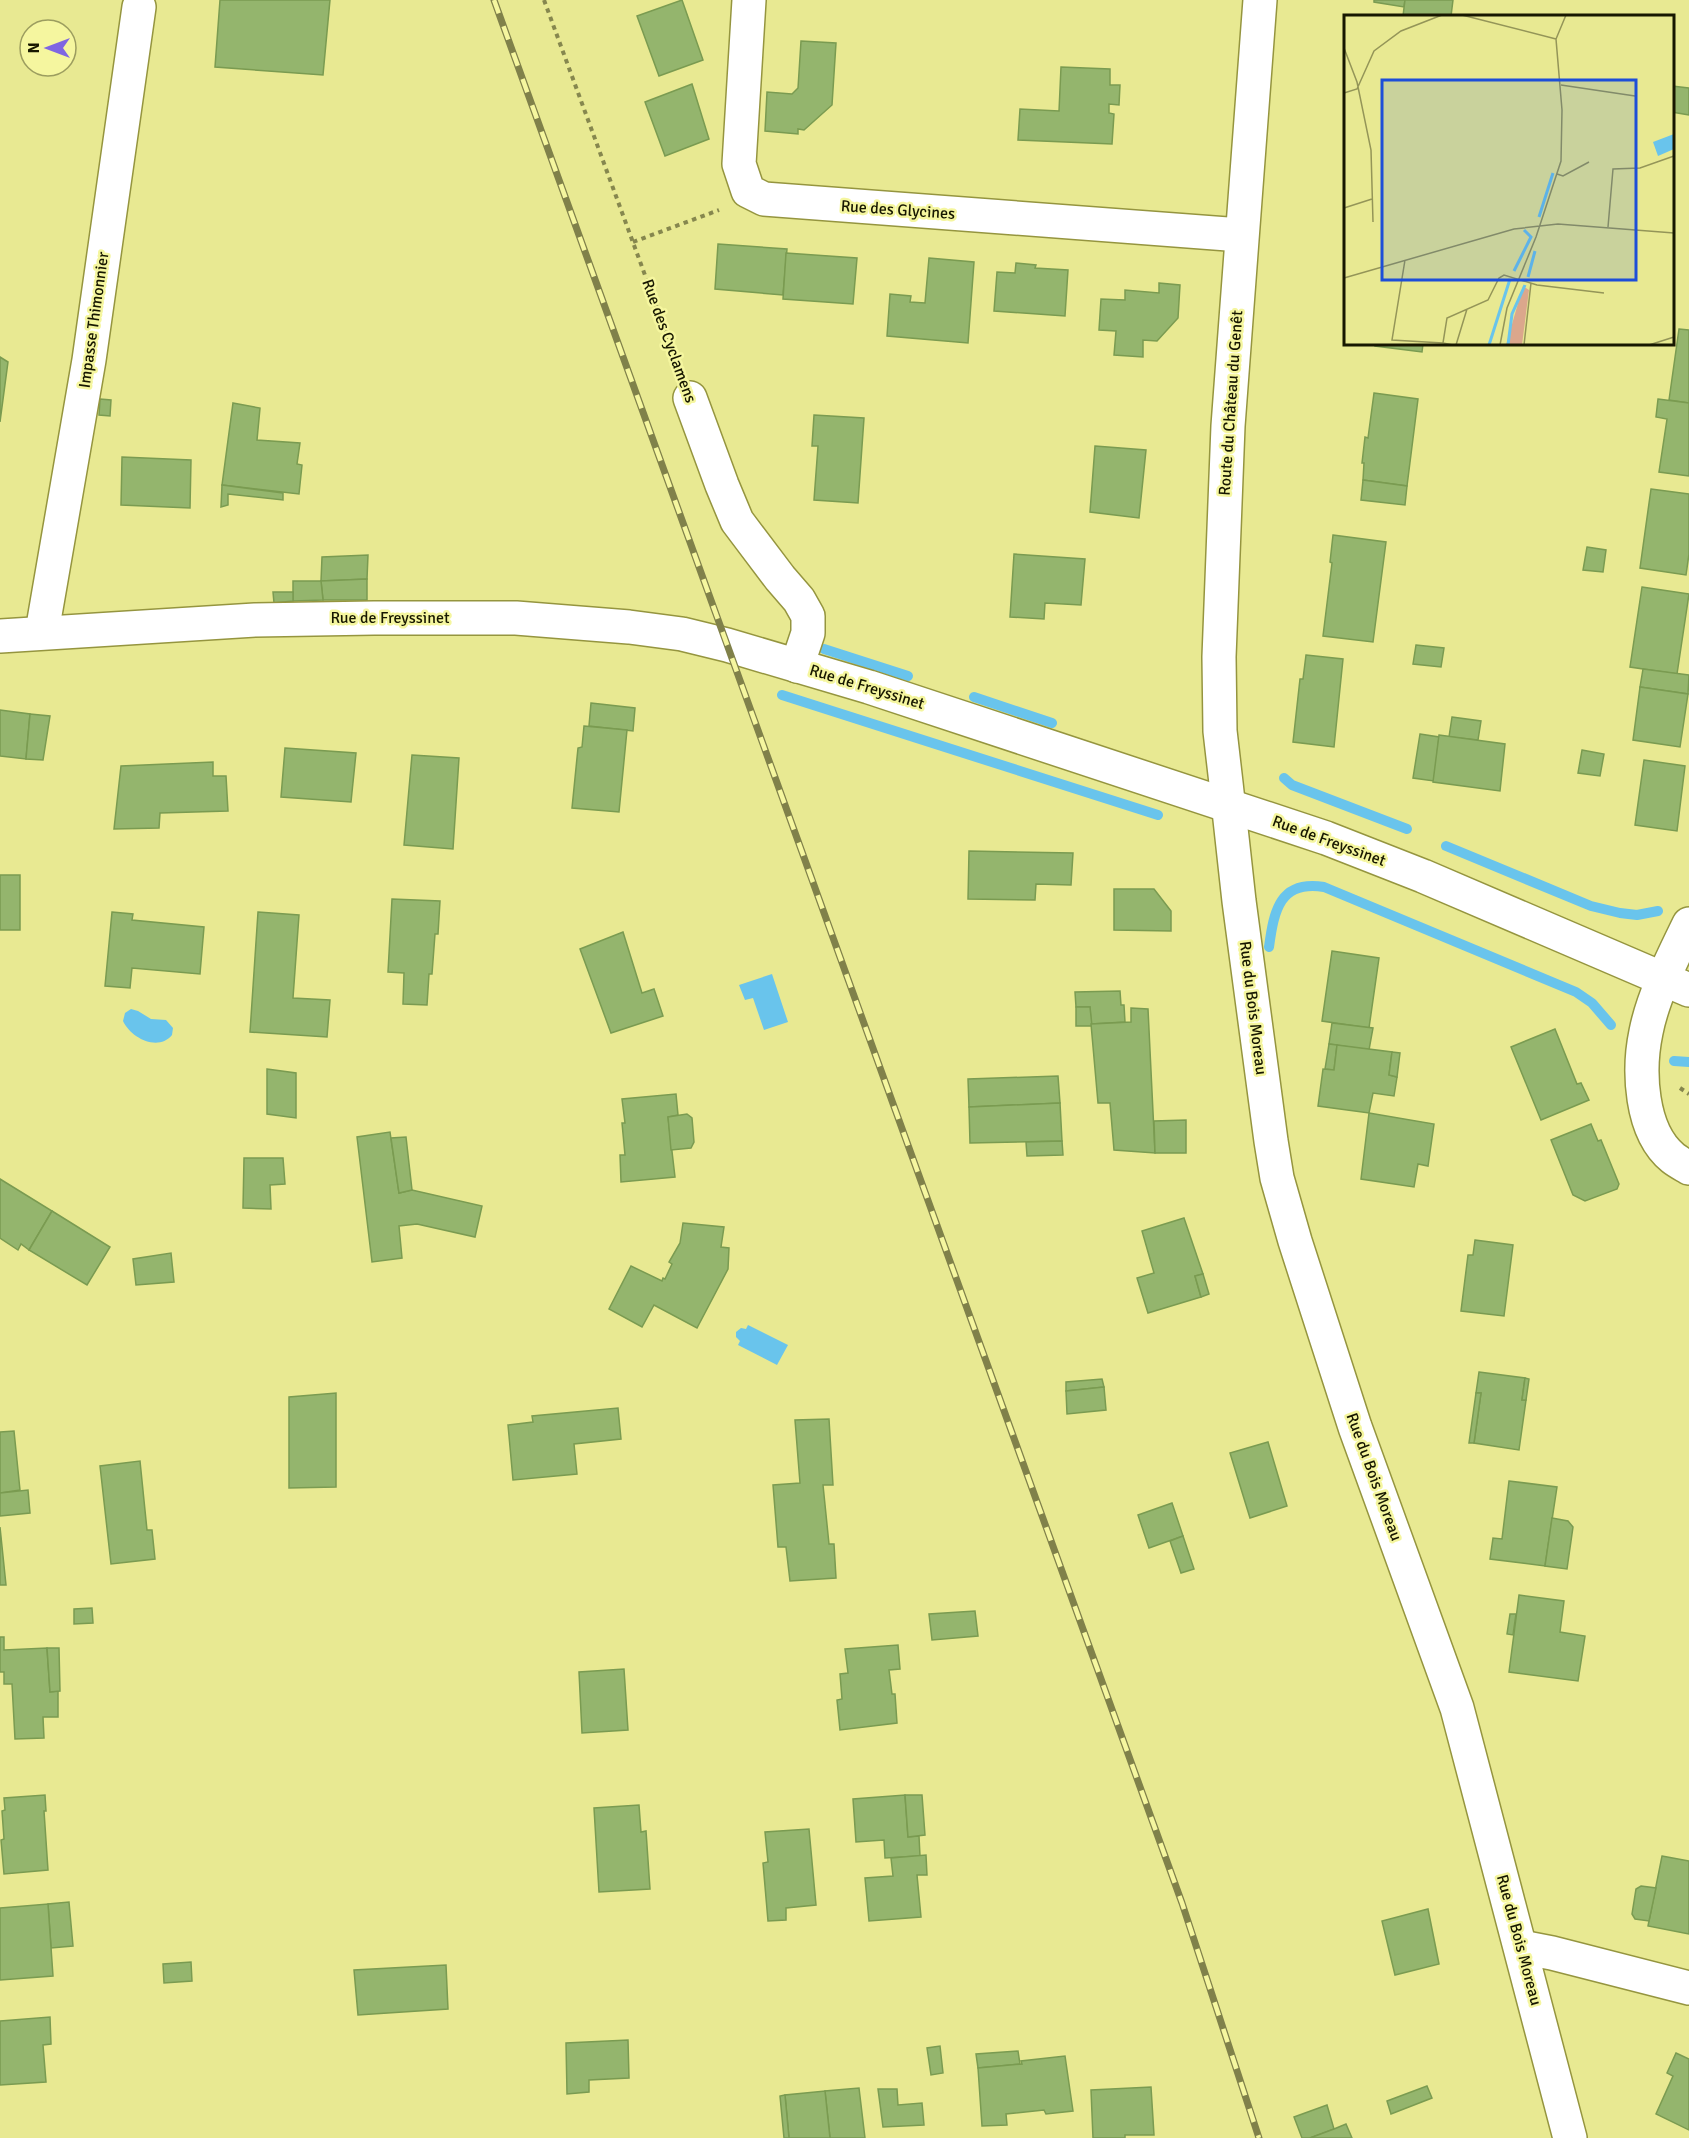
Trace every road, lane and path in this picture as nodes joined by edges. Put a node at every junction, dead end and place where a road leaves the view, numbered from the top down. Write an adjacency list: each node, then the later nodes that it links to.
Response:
1 (543, 0): 7 (path, Rue des Cyclamens)
2 (750, 0): 5 (street)
3 (1260, 0): 6 (street, Route du Château du Genêt)
4 (139, 7): 9 (street, Impasse Thimonnier)
5 (748, 191): 6 (street, Rue des Glycines); 7 (path)
6 (1242, 235): 12 (street, Route du Château du Genêt)
7 (633, 242): 8 (path, Rue des Cyclamens)
8 (690, 398): 11 (street, Rue des Cyclamens)
9 (42, 632): 10 (street, Rue de Freyssinet); 11 (street, Rue de Freyssinet)
10 (0, 636)
11 (797, 666): 12 (street, Rue de Freyssinet)
12 (1228, 806): 14 (street, Rue de Freyssinet); 16 (street, Rue du Bois Moreau)
13 (1689, 924): 14 (street)
14 (1676, 985): 15 (street)
15 (1689, 1168)
16 (1521, 1947): 17 (street); 18 (street, Rue du Bois Moreau)
17 (1689, 1989)
18 (1570, 2138)

